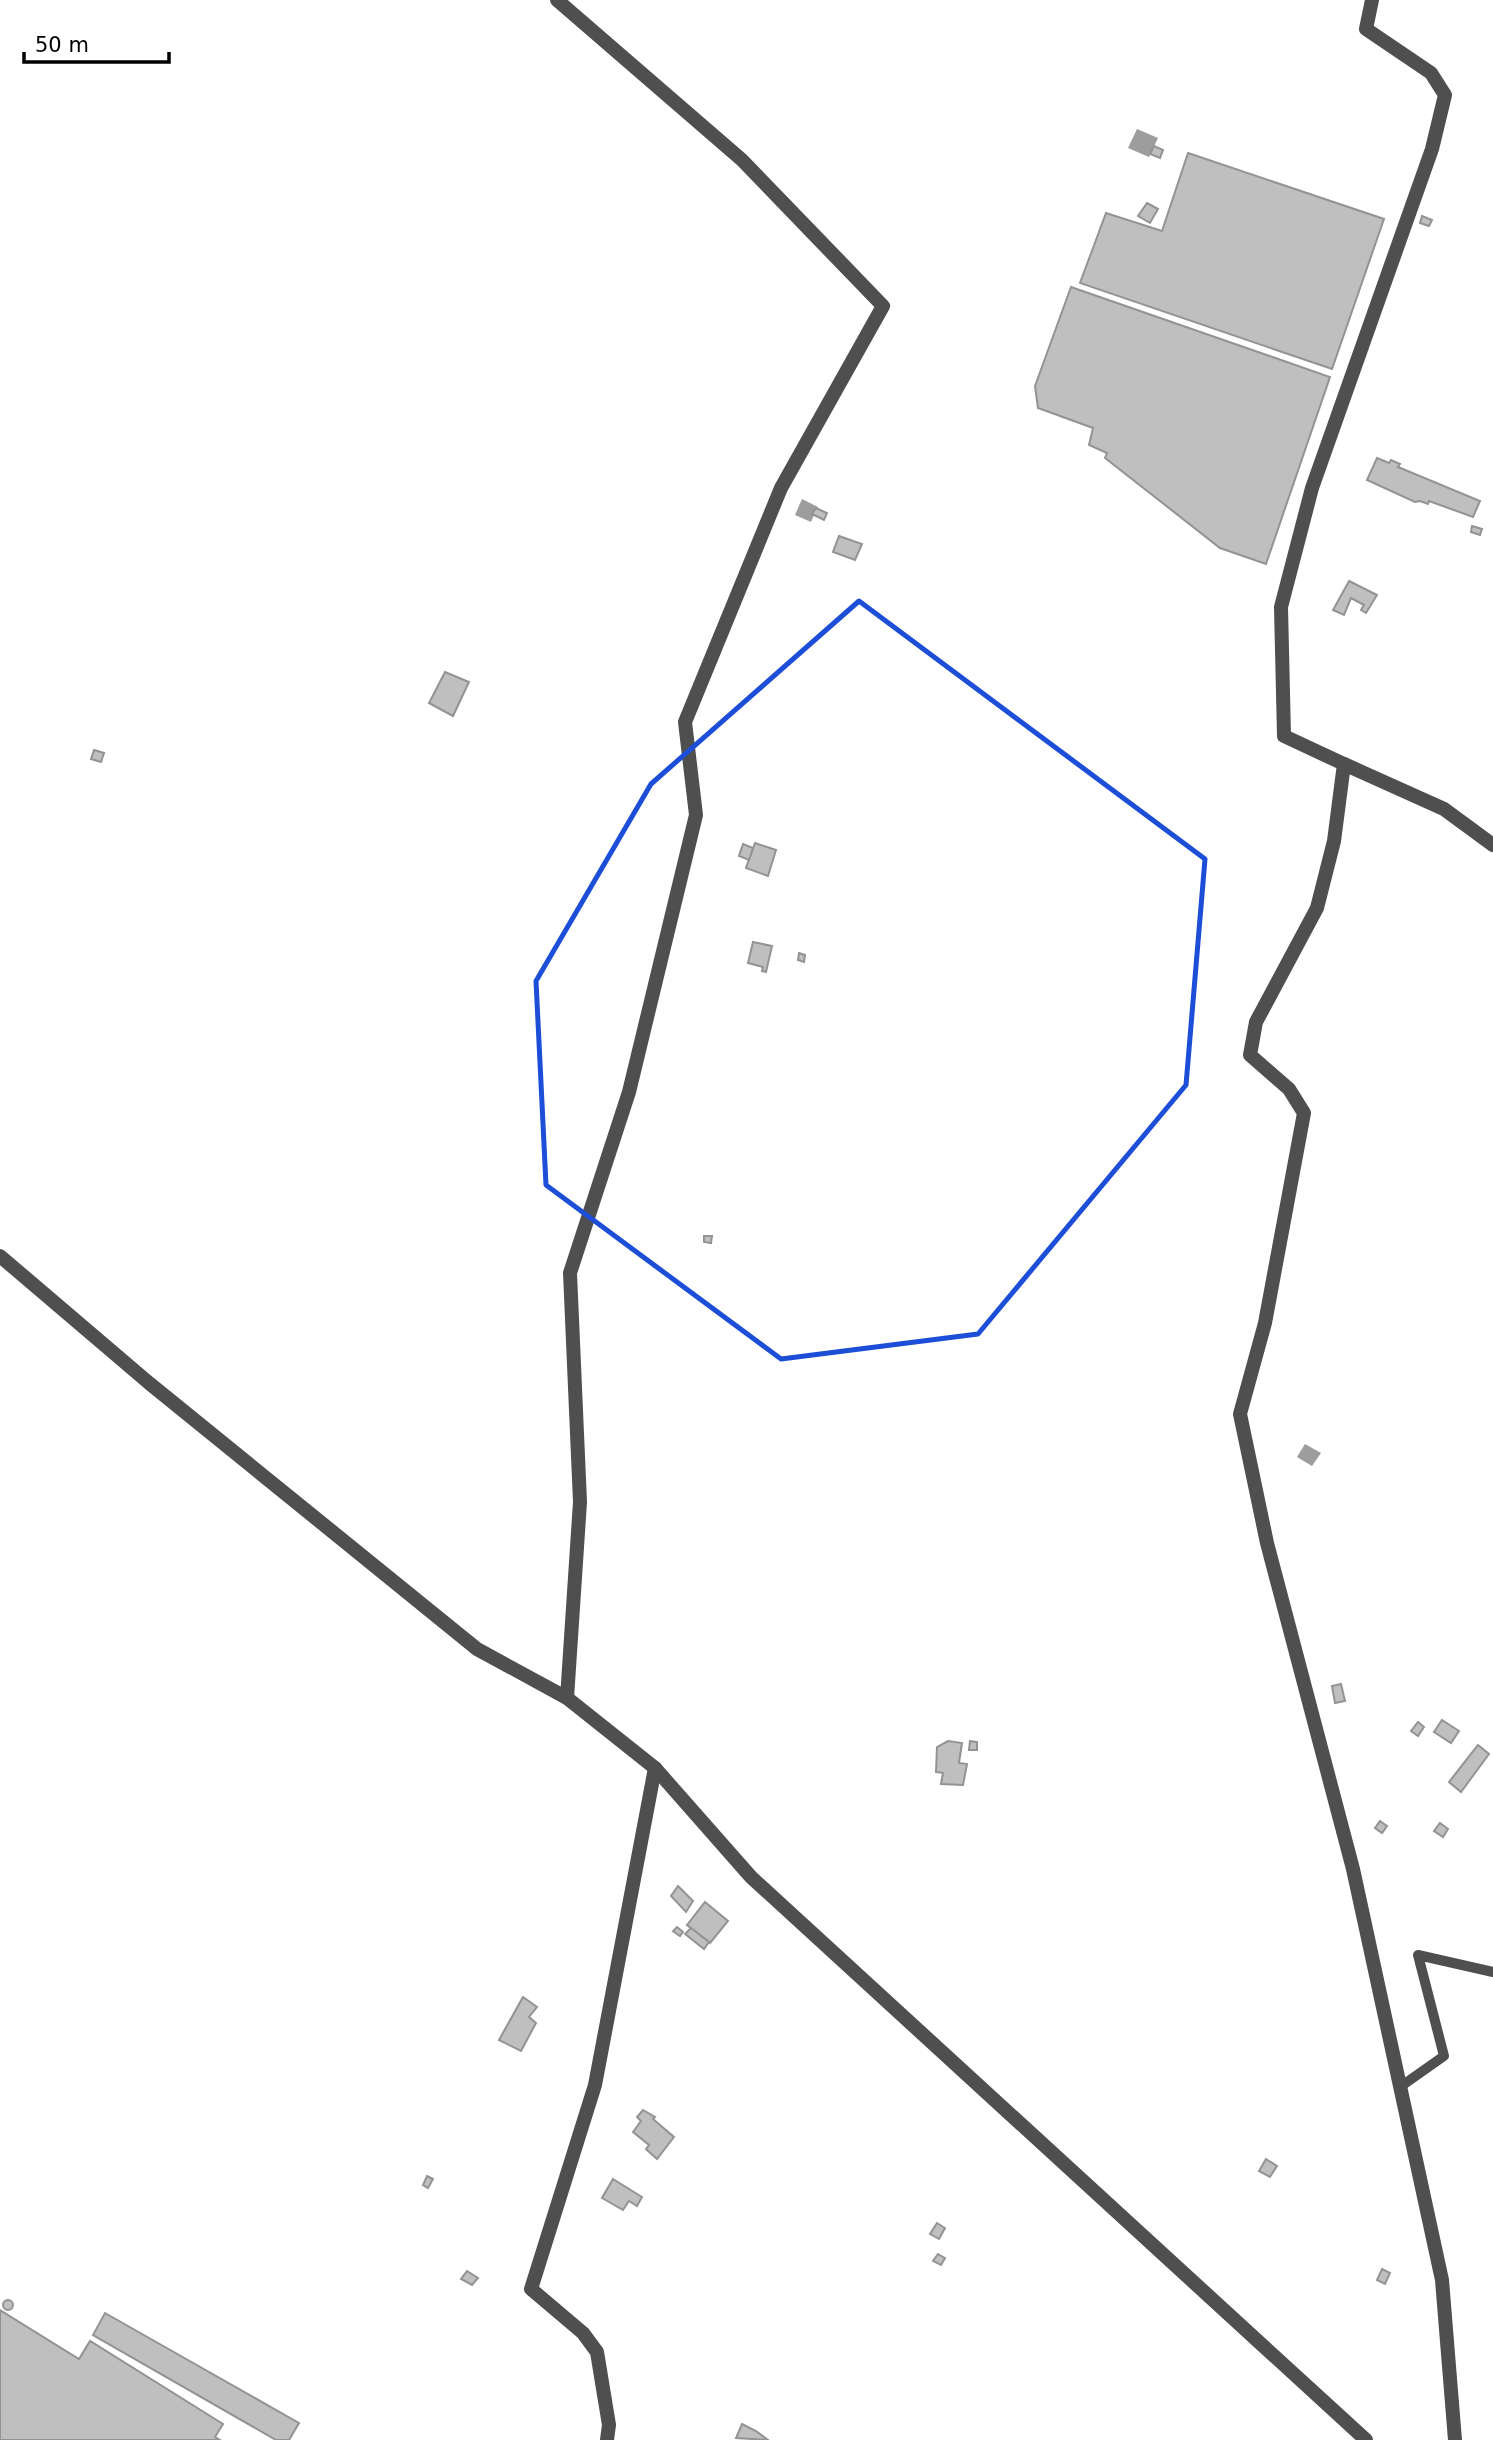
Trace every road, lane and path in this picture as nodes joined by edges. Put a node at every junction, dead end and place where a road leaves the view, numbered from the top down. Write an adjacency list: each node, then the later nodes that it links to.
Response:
1 (557, 0): 6 (street)
2 (1372, 0): 3 (street)
3 (1344, 764): 4 (street); 9 (street)
4 (1493, 845)
5 (0, 1256): 6 (street)
6 (567, 1698): 7 (street)
7 (655, 1768): 10 (street); 11 (street)
8 (1493, 1972): 9 (lane)
9 (1400, 2087): 12 (street)
10 (607, 2440)
11 (1366, 2440)
12 (1455, 2440)

